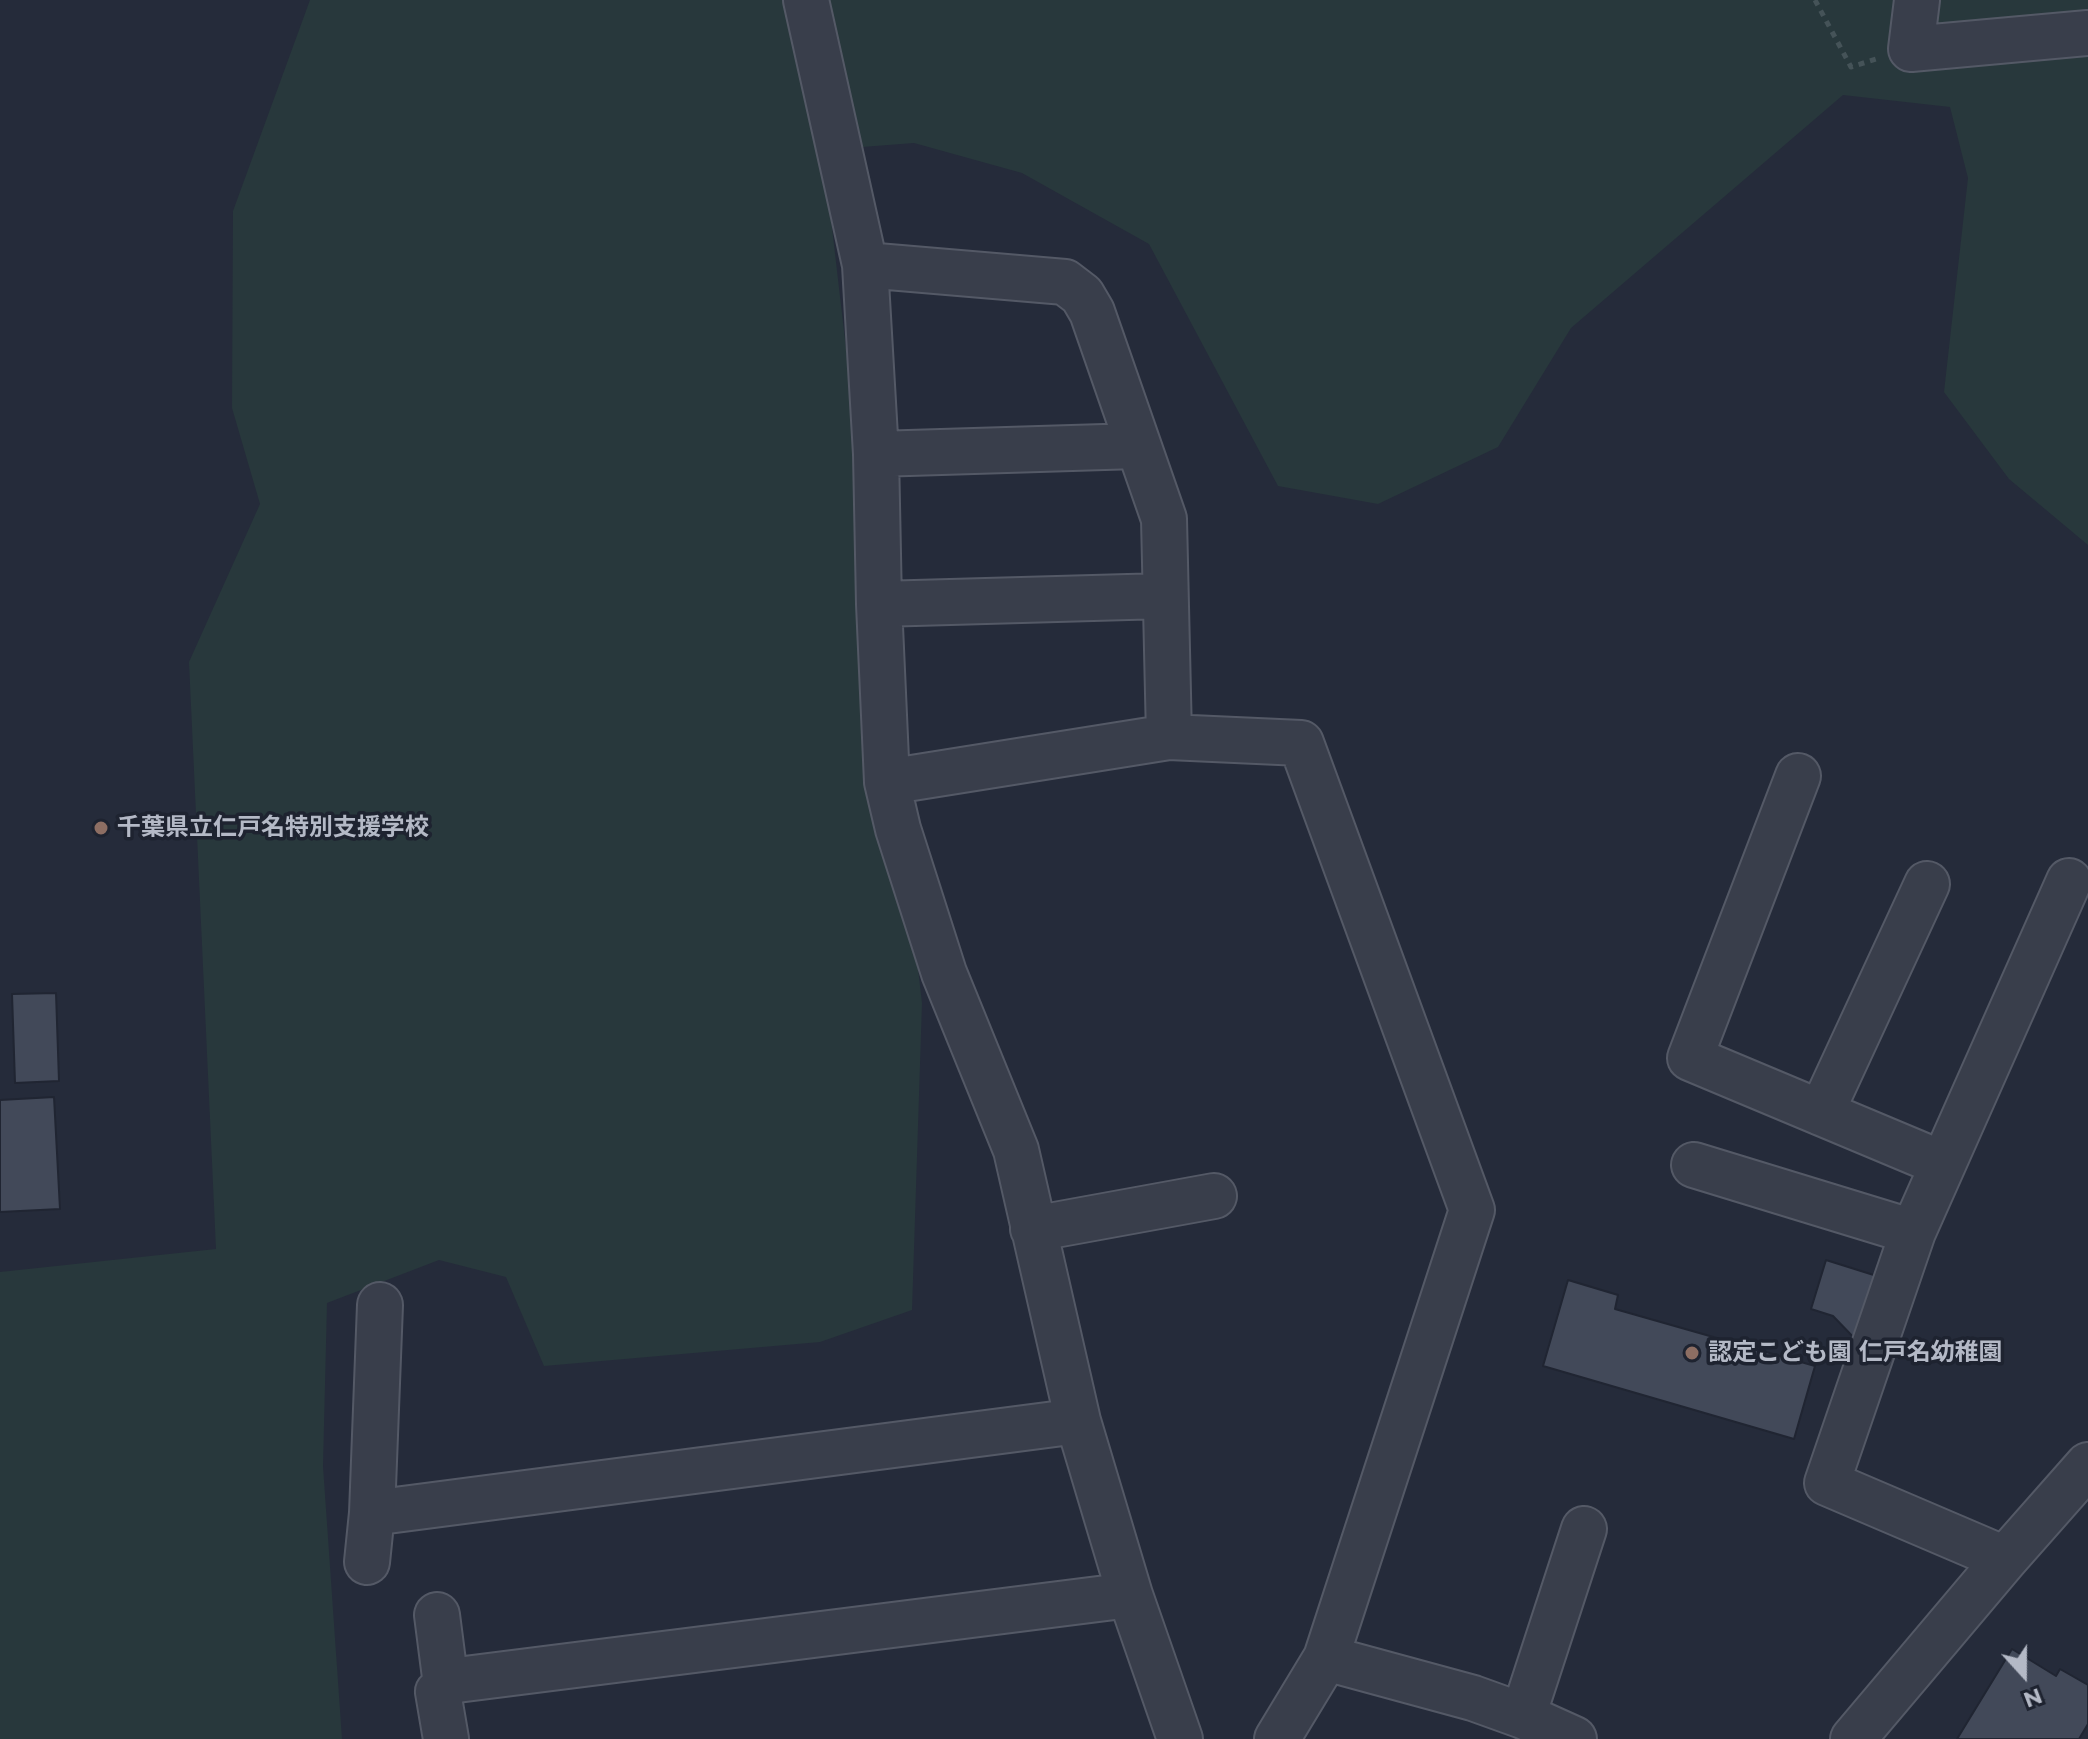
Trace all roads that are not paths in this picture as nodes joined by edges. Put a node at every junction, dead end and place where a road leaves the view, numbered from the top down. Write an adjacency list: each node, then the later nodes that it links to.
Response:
1 (806, 0): 4 (street)
2 (1917, 0): 3 (street)
3 (2088, 33)
4 (865, 265): 5 (street); 6 (street)
5 (1137, 446): 6 (street); 7 (street)
6 (876, 454): 8 (street)
7 (1164, 596): 8 (street); 9 (street)
8 (879, 604): 11 (street)
9 (1169, 737): 11 (street); 29 (street)
10 (1798, 776): 14 (street)
11 (887, 782): 18 (street)
12 (2069, 881): 15 (street)
13 (1927, 884): 14 (street)
14 (1821, 1113): 15 (street)
15 (1943, 1164): 19 (street)
16 (1694, 1165): 19 (street)
17 (1214, 1196): 18 (street)
18 (1033, 1229): 21 (street)
19 (1913, 1232): 25 (street)
20 (380, 1305): 23 (street)
21 (1078, 1421): 23 (street); 27 (street)
22 (2079, 1488): 25 (street)
23 (372, 1513): 26 (street)
24 (1584, 1529): 31 (street)
25 (2005, 1559): 35 (street)
26 (367, 1562)
27 (1130, 1595): 30 (street); 33 (street)
28 (437, 1615): 30 (street)
29 (1326, 1658): 31 (street); 34 (street)
30 (446, 1685): 32 (street)
31 (1549, 1731)
32 (446, 1739)
33 (1180, 1739)
34 (1277, 1739)
35 (1853, 1739)

